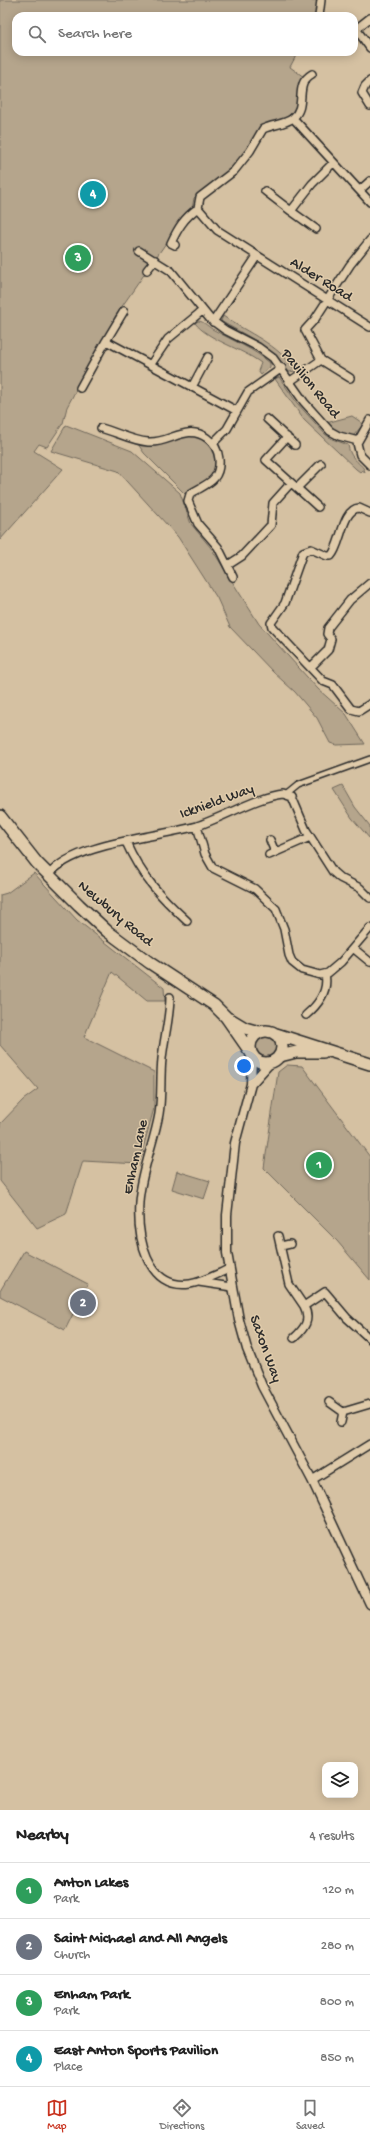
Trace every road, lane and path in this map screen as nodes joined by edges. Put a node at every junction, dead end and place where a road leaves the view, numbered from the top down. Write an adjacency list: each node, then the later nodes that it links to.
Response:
1 (321, 0): 2 (street)
2 (321, 12)
3 (370, 18): 4 (street)
4 (358, 26)
5 (358, 32): 6 (street)
6 (370, 48)
7 (312, 74): 10 (street)
8 (370, 81): 9 (street)
9 (370, 106)
10 (293, 118): 11 (street); 16 (street)
11 (333, 163): 13 (street); 17 (street)
12 (370, 181): 13 (street)
13 (360, 190): 15 (street)
14 (264, 191): 17 (street)
15 (370, 202)
16 (198, 208): 20 (street); 22 (street, Alder Road)
17 (291, 211): 18 (street)
18 (316, 229)
19 (370, 240): 25 (street)
20 (175, 245)
21 (139, 251): 23 (street, Pavilion Road)
22 (257, 256): 25 (street, Alder Road); 28 (street)
23 (155, 260): 24 (street); 27 (street, Pavilion Road)
24 (147, 270)
25 (327, 300): 29 (street, Alder Road); 32 (street)
26 (124, 311): 30 (street)
27 (202, 311): 28 (street, Pavilion Road); 33 (street)
28 (214, 322): 34 (street, Pavilion Road)
29 (370, 327)
30 (106, 341): 33 (street); 38 (street)
31 (208, 357): 37 (street)
32 (321, 360): 35 (street); 36 (street)
33 (151, 364): 37 (street)
34 (282, 368): 36 (street, Pavilion Road); 39 (street)
35 (350, 378)
36 (289, 382): 44 (street, Pavilion Road)
37 (192, 387): 39 (street)
38 (80, 388)
39 (237, 412): 45 (street)
40 (267, 420): 43 (street)
41 (370, 420): 44 (street)
42 (101, 428): 45 (street)
43 (287, 437): 46 (street); 49 (street)
44 (358, 441): 48 (street)
45 (213, 443): 53 (street)
46 (295, 445)
47 (321, 464): 50 (street)
48 (370, 465)
49 (291, 483): 50 (street); 53 (street)
50 (297, 488): 51 (street)
51 (318, 507)
52 (370, 513): 56 (street)
53 (228, 565): 54 (street)
54 (233, 577)
55 (370, 583): 56 (street)
56 (311, 667): 57 (street)
57 (370, 704)
58 (370, 760): 59 (street, Icknield Way)
59 (287, 794): 61 (street, Icknield Way); 62 (street)
60 (0, 816): 65 (main road, Newbury Road)
61 (197, 826): 64 (street, Icknield Way); 71 (street)
62 (310, 837): 63 (street); 66 (street)
63 (270, 840)
64 (126, 842): 65 (street, Icknield Way); 67 (street)
65 (49, 875): 74 (main road, Newbury Road)
66 (370, 898)
67 (188, 921)
68 (370, 928): 69 (street)
69 (353, 948): 70 (street); 71 (street)
70 (370, 962)
71 (325, 974): 73 (street)
72 (170, 996): 87 (street, Enham Lane)
73 (306, 1015)
74 (226, 1017): 75 (main road, Newbury Road); 78 (main road, Newbury Road)
75 (259, 1032): 76 (main road); 78 (main road)
76 (276, 1034): 77 (main road); 79 (main road)
77 (331, 1052): 79 (main road); 81 (main road)
78 (251, 1053): 80 (main road); 82 (street, Saxon Way)
79 (280, 1056): 80 (main road)
80 (270, 1063): 82 (street, Saxon Way)
81 (370, 1064)
82 (251, 1084): 86 (street, Saxon Way)
83 (278, 1236): 85 (street)
84 (290, 1244): 85 (street)
85 (281, 1246): 89 (street)
86 (229, 1269): 87 (street, Enham Lane); 88 (street, Saxon Way)
87 (199, 1282): 88 (street, Enham Lane)
88 (232, 1287): 97 (street, Saxon Way)
89 (304, 1306): 90 (street); 91 (street)
90 (294, 1338)
91 (370, 1339)
92 (329, 1402): 94 (street)
93 (370, 1404): 94 (street)
94 (343, 1412): 95 (street)
95 (341, 1422)
96 (370, 1444): 97 (street)
97 (312, 1480): 98 (street, Saxon Way)
98 (370, 1604)

